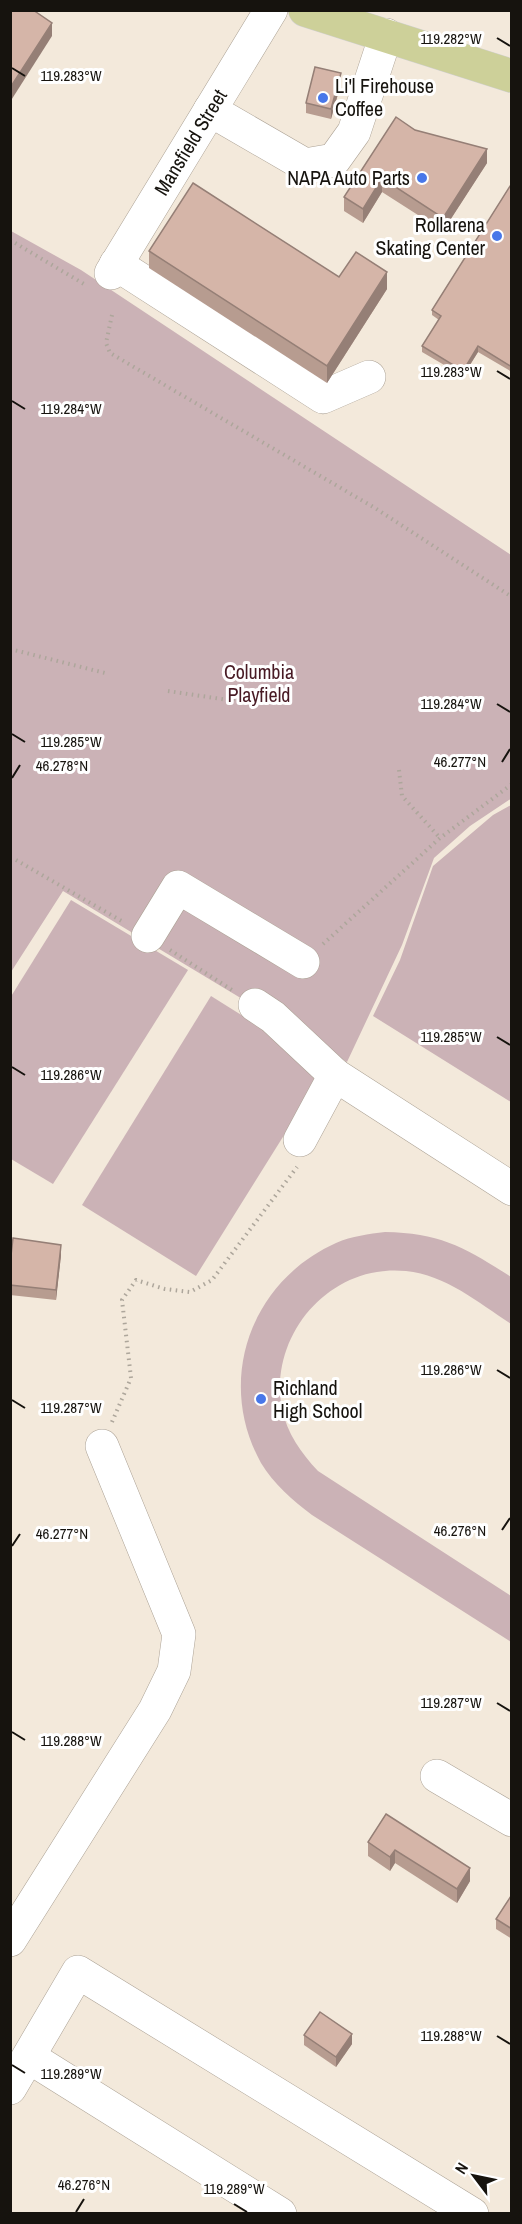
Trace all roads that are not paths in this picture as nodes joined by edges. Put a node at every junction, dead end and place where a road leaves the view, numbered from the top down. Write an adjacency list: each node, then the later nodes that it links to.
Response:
1 (271, 10): 5 (street, Mansfield Street)
2 (305, 10): 3 (main road)
3 (386, 35): 4 (main road); 5 (street)
4 (512, 76)
5 (210, 110): 6 (street, Mansfield Street)
6 (369, 377)
7 (148, 936): 8 (street)
8 (303, 962)
9 (255, 1005): 10 (street)
10 (335, 1075): 11 (street); 12 (street)
11 (300, 1140)
12 (512, 1189)
13 (102, 1446): 16 (street)
14 (437, 1776): 15 (street)
15 (512, 1820)
16 (10, 1940)
17 (28, 2057): 18 (street); 19 (street); 20 (street)
18 (10, 2088)
19 (455, 2209)
20 (280, 2214)

